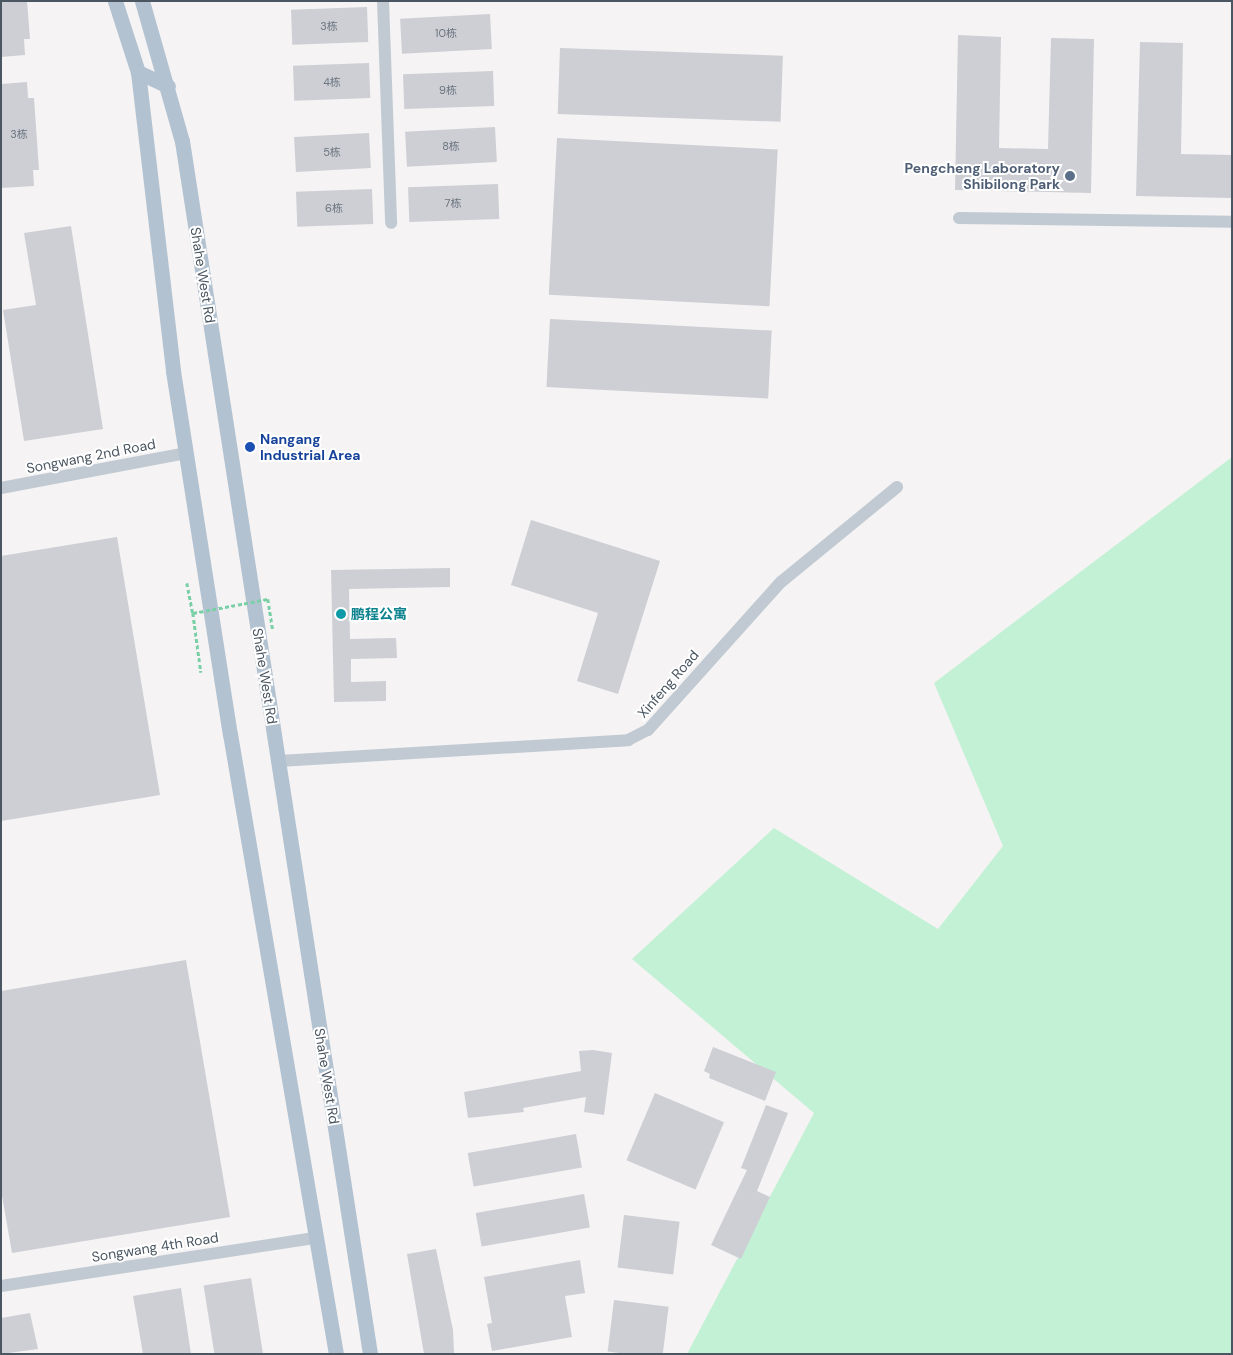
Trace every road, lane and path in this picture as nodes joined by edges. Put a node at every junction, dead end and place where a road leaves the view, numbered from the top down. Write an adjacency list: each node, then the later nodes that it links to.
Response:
1 (115, 1): 4 (main road)
2 (142, 1): 5 (main road, Shahe West Rd)
3 (383, 1): 8 (street)
4 (138, 72): 5 (main road); 9 (main road)
5 (168, 86): 16 (main road, Shahe West Rd)
6 (959, 218): 7 (street)
7 (1232, 222)
8 (391, 223)
9 (186, 453): 11 (street, Songwang 2nd Road); 17 (main road)
10 (898, 487): 16 (street, Xinfeng Road)
11 (1, 488)
12 (187, 584): 13 (path, bridge)
13 (193, 613): 14 (path, bridge); 15 (path)
14 (273, 629)
15 (201, 672)
16 (279, 761): 20 (main road, Shahe West Rd)
17 (314, 1238): 18 (street, Songwang 4th Road); 19 (main road)
18 (1, 1286)
19 (336, 1354)
20 (370, 1354)

